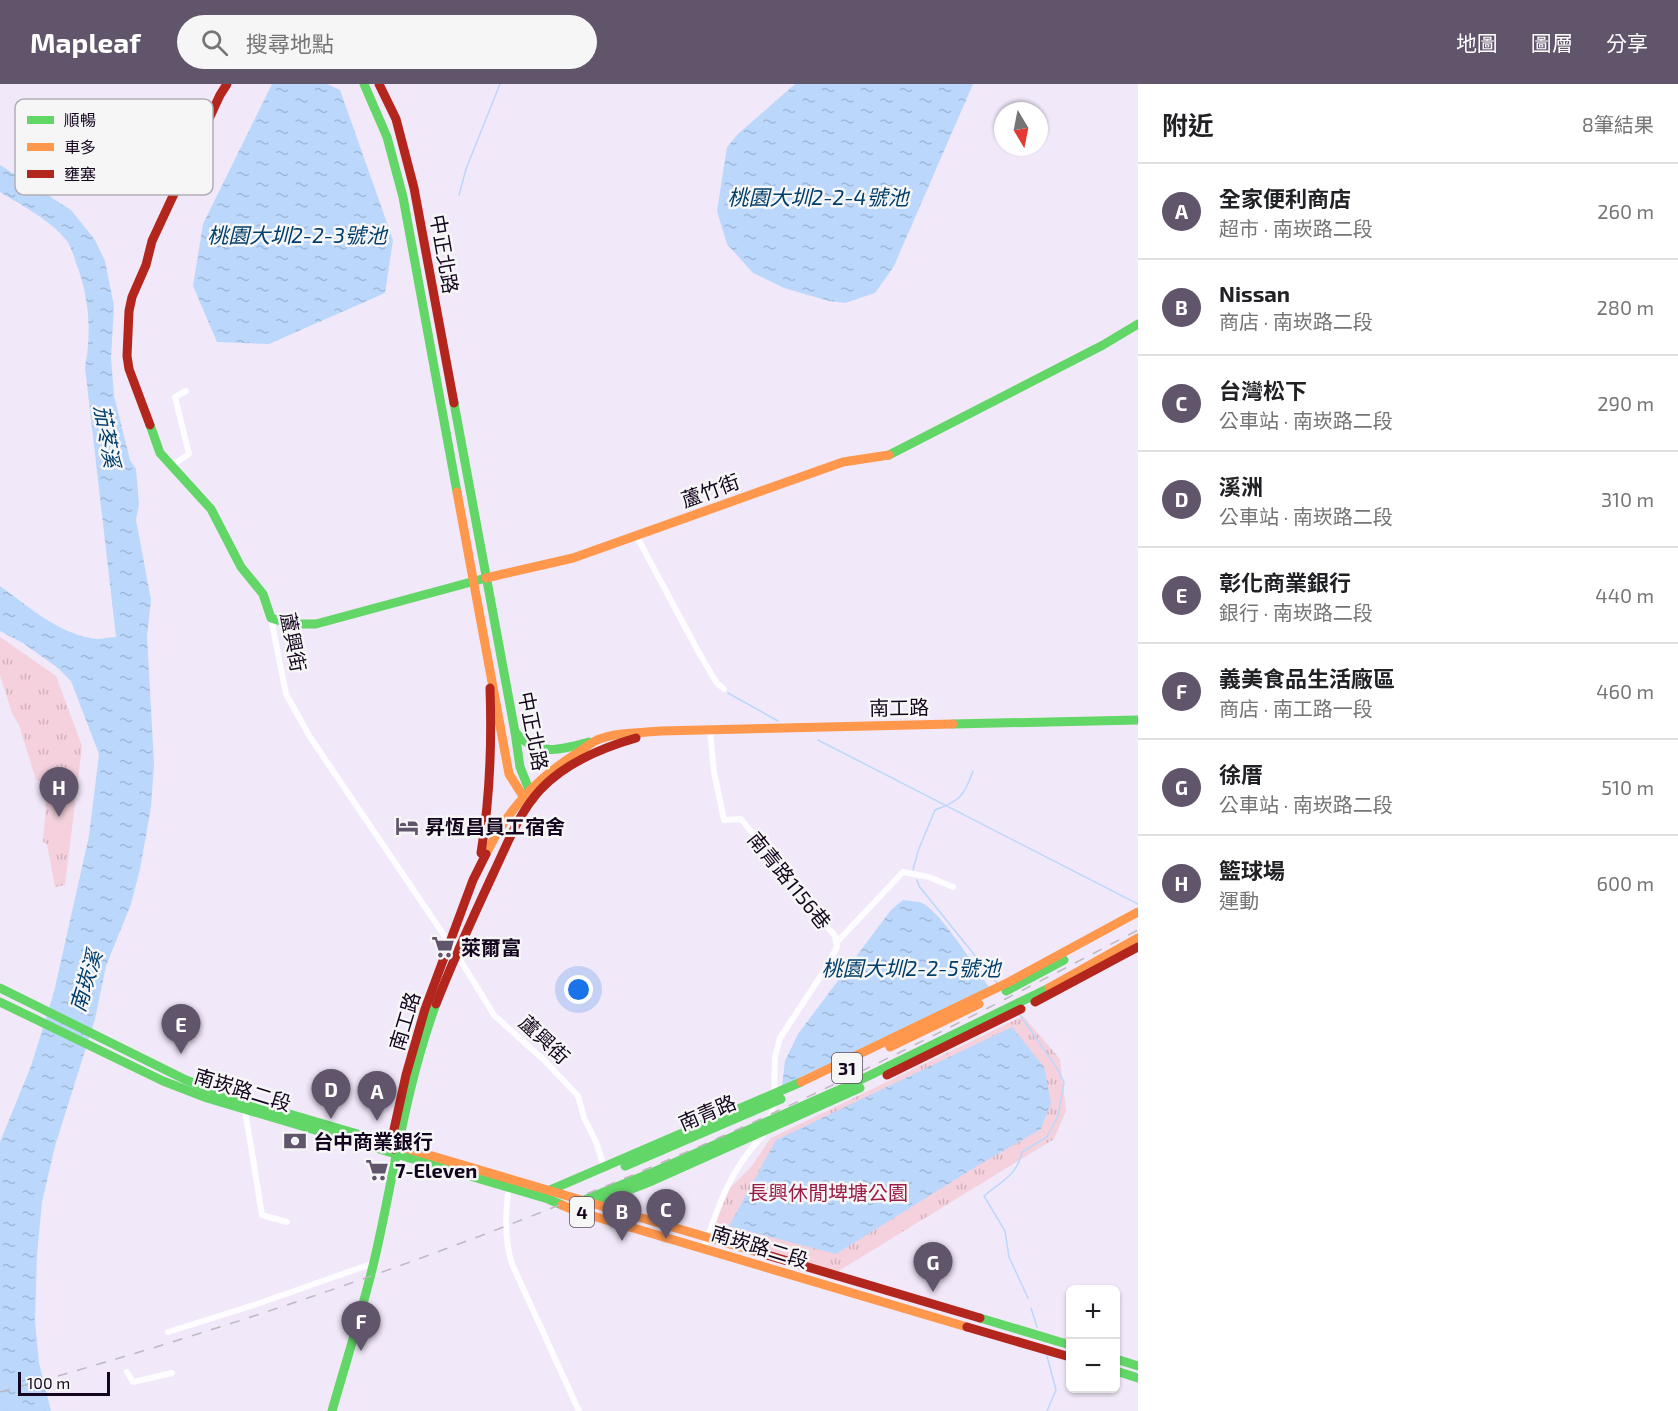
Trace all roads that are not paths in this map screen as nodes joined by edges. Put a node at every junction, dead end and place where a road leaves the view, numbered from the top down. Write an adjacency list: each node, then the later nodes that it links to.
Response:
1 (227, 84): 4 (street, 蘆興街)
2 (364, 84): 11 (street, 中正北路)
3 (380, 84): 10 (street, 中正北路)
4 (213, 110)
5 (173, 195): 8 (street, 蘆興街)
6 (1138, 324): 9 (street, 蘆竹街)
7 (186, 391): 8 (street)
8 (171, 466): 12 (street, 蘆興街)
9 (636, 535): 10 (street, 蘆竹街); 14 (street)
10 (486, 579): 11 (street, 蘆竹街); 18 (street, 中正北路)
11 (474, 581): 12 (street, 蘆竹街); 13 (street, 中正北路)
12 (271, 618): 27 (street, 蘆興街)
13 (490, 667): 20 (street, 中正北路); 21 (street)
14 (724, 689)
15 (1138, 720): 16 (street, 南工路)
16 (710, 730): 17 (street, 南工路); 26 (street, 南青路1156巷)
17 (661, 731): 19 (street, 南工路); 20 (street, 南工路)
18 (515, 732): 19 (street); 20 (street, 中正北路)
19 (598, 740): 20 (street, 南工路)
20 (529, 795): 21 (street, 南工路); 29 (street, 南工路)
21 (473, 880): 27 (street, 南工路)
22 (953, 887): 26 (street)
23 (1138, 912): 31 (street, 31)
24 (1138, 920): 30 (street, 南青路 / 31)
25 (1138, 938): 37 (street, 南青路 / 31)
26 (837, 942): 38 (street, 南青路1156巷)
27 (450, 943): 29 (street, 蘆興街); 42 (street, 南工路)
28 (1138, 947): 36 (street, 31)
29 (456, 953): 42 (street, 南工路); 43 (street, 蘆興街)
30 (1061, 962): 31 (street, 南青路); 35 (street, 南青路 / 31)
31 (1030, 970): 34 (street, 31)
32 (0, 988): 42 (street, 南崁路二段 / 4)
33 (0, 1002): 39 (street, 南崁路二段 / 4)
34 (895, 1037): 35 (street, 南青路); 38 (street, 31)
35 (879, 1053): 38 (street, 南青路 / 31)
36 (902, 1068): 37 (street, 南青路); 41 (street, 31)
37 (871, 1075): 40 (street, 南青路 / 31)
38 (774, 1098): 40 (street, 南青路1156巷); 43 (street, 31); 45 (street, 南青路 / 31)
39 (245, 1110): 42 (street, 南崁路二段 / 4); 49 (street)
40 (770, 1120): 41 (street, 南青路1156巷); 46 (street, 南青路 / 31)
41 (766, 1132): 47 (street, 31); 50 (street)
42 (395, 1147): 44 (street, 南崁路二段 / 4); 45 (street, 南崁路二段 / 4); 51 (street)
43 (604, 1168): 45 (street, 31)
44 (509, 1187): 45 (street, 南崁路二段 / 4); 62 (street)
45 (553, 1194): 46 (street, 南崁路二段 / 4); 48 (street, 南崁路二段 / 4)
46 (584, 1200): 47 (street, 南崁路二段 / 4); 48 (street, 南青路 / 31)
47 (594, 1203): 48 (street, 31); 50 (street, 南崁路二段 / 4)
48 (572, 1209): 50 (street, 南崁路二段 / 4)
49 (287, 1222)
50 (706, 1243): 53 (street, 南崁路二段 / 4); 54 (street, 南崁路二段 / 4)
51 (374, 1263): 52 (street); 61 (street)
52 (168, 1332)
53 (1066, 1345)
54 (1066, 1355)
55 (1120, 1360): 56 (street)
56 (1138, 1366)
57 (127, 1372): 59 (street)
58 (1120, 1372): 60 (street)
59 (172, 1373)
60 (1138, 1378)
61 (332, 1411)
62 (579, 1411)

